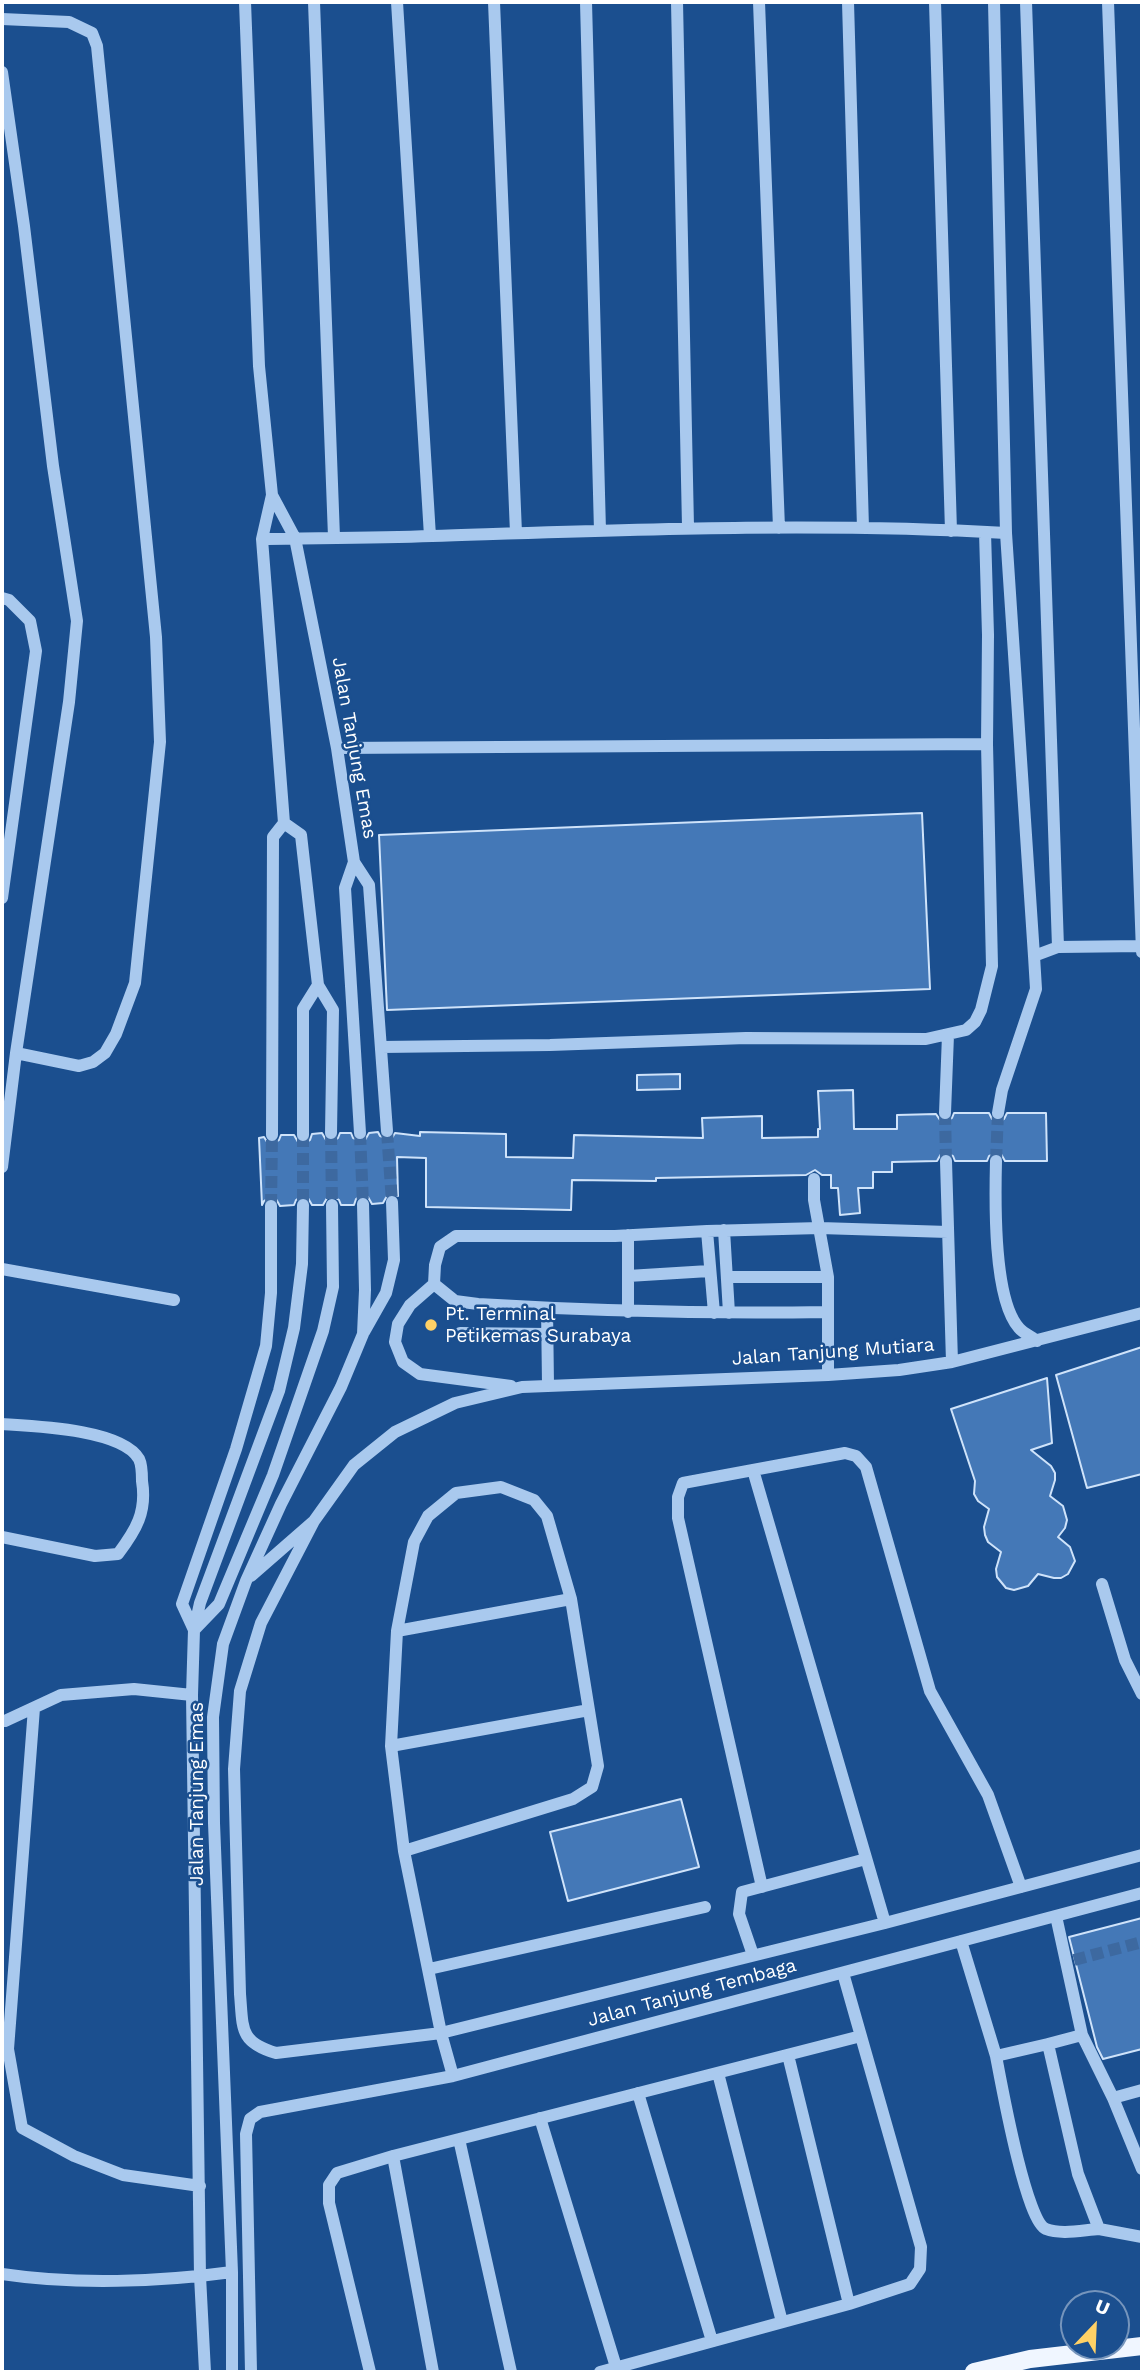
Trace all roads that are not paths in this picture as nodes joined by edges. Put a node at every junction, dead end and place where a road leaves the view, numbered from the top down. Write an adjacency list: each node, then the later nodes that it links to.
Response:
1 (245, 2): 15 (lane)
2 (314, 2): 25 (lane)
3 (397, 2): 24 (lane)
4 (494, 2): 22 (lane)
5 (586, 2): 19 (lane)
6 (677, 2): 16 (lane)
7 (759, 2): 17 (lane)
8 (848, 2): 18 (lane)
9 (935, 2): 20 (lane)
10 (995, 2): 23 (lane)
11 (1026, 2): 35 (lane)
12 (1108, 2): 36 (lane)
13 (2, 19): 41 (lane)
14 (2, 72): 41 (lane)
15 (272, 495): 26 (lane, Jalan Tanjung Emas); 27 (lane)
16 (688, 527): 17 (lane); 19 (lane)
17 (779, 528): 18 (lane)
18 (863, 528): 20 (lane)
19 (600, 531): 22 (lane)
20 (951, 531): 21 (lane)
21 (985, 532): 23 (lane); 29 (lane)
22 (516, 533): 24 (lane)
23 (1006, 533): 37 (lane)
24 (430, 536): 25 (lane)
25 (334, 537): 26 (lane)
26 (295, 538): 27 (lane); 30 (lane, Jalan Tanjung Emas)
27 (262, 539): 32 (lane)
28 (2, 598): 31 (lane)
29 (987, 744): 30 (lane); 39 (lane)
30 (337, 748): 33 (lane, Jalan Tanjung Emas)
31 (8, 807): 34 (lane)
32 (284, 823): 38 (lane); 47 (lane)
33 (354, 862): 40 (lane); 46 (lane, Jalan Tanjung Emas)
34 (2, 898)
35 (1058, 947): 36 (lane); 37 (lane)
36 (1142, 948)
37 (1034, 956): 42 (lane)
38 (318, 985): 45 (lane); 48 (lane)
39 (948, 1035): 40 (lane); 43 (lane)
40 (381, 1047): 44 (lane)
41 (16, 1053): 51 (lane)
42 (998, 1113)
43 (945, 1114)
44 (387, 1132)
45 (331, 1133)
46 (360, 1133)
47 (272, 1135)
48 (303, 1135)
49 (946, 1161): 61 (lane)
50 (996, 1161): 79 (lane)
51 (2, 1167)
52 (814, 1179): 58 (lane)
53 (392, 1202): 77 (lane)
54 (363, 1204): 77 (lane, Jalan Tanjung Emas)
55 (303, 1205): 91 (lane)
56 (332, 1205): 91 (lane)
57 (271, 1206): 91 (lane)
58 (820, 1228): 59 (lane); 61 (lane); 66 (lane)
59 (724, 1230): 60 (lane); 67 (lane)
60 (707, 1231): 62 (lane); 64 (lane)
61 (948, 1232): 80 (lane)
62 (628, 1235): 65 (lane); 68 (lane)
63 (2, 1269): 69 (lane)
64 (709, 1271): 65 (lane); 74 (lane)
65 (628, 1276): 72 (lane)
66 (828, 1276): 67 (lane); 71 (lane)
67 (727, 1277): 75 (lane)
68 (434, 1284): 70 (lane); 83 (lane, Jalan Tanjung Mutiara)
69 (174, 1300)
70 (547, 1308): 72 (lane); 78 (lane)
71 (828, 1311): 75 (lane); 81 (lane)
72 (628, 1312): 74 (lane)
73 (1142, 1312): 79 (lane, Jalan Tanjung Mutiara)
74 (714, 1313): 75 (lane)
75 (729, 1314)
76 (460, 1333): 78 (lane)
77 (363, 1334): 88 (lane, Jalan Tanjung Emas)
78 (547, 1334): 82 (lane)
79 (1037, 1341): 80 (lane, Jalan Tanjung Mutiara)
80 (952, 1362): 81 (lane, Jalan Tanjung Mutiara)
81 (828, 1375): 82 (lane, Jalan Tanjung Mutiara)
82 (548, 1385): 83 (lane, Jalan Tanjung Mutiara)
83 (522, 1387): 86 (lane, Jalan Tanjung Mutiara)
84 (2, 1423): 87 (lane)
85 (752, 1470): 101 (lane); 102 (lane); 103 (lane)
86 (314, 1521): 88 (lane, Jalan Tanjung Mutiara); 112 (lane, Jalan Tanjung Tembaga)
87 (2, 1537)
88 (246, 1581): 131 (lane, Jalan Tanjung Emas)
89 (1102, 1584): 93 (lane)
90 (571, 1600): 92 (lane); 92 (lane); 96 (lane)
91 (194, 1630): 94 (lane, Jalan Tanjung Emas)
92 (397, 1631): 98 (lane)
93 (1142, 1693)
94 (192, 1695): 95 (lane); 128 (lane, Jalan Tanjung Emas)
95 (34, 1708): 97 (lane); 128 (lane)
96 (589, 1710): 98 (lane); 99 (lane)
97 (5, 1721)
98 (391, 1746): 99 (lane)
99 (404, 1851): 110 (lane)
100 (1142, 1855): 103 (lane, Jalan Tanjung Tembaga)
101 (866, 1859): 102 (lane); 107 (lane)
102 (762, 1887): 109 (lane)
103 (1021, 1887): 107 (lane, Jalan Tanjung Tembaga)
104 (1142, 1893): 106 (lane, Jalan Tanjung Tembaga)
105 (705, 1906): 110 (lane)
106 (1056, 1916): 108 (lane, Jalan Tanjung Tembaga); 113 (lane)
107 (885, 1923): 109 (lane, Jalan Tanjung Tembaga)
108 (961, 1941): 111 (lane, Jalan Tanjung Tembaga); 117 (lane)
109 (754, 1955): 112 (lane, Jalan Tanjung Tembaga)
110 (429, 1969): 112 (lane)
111 (843, 1973): 114 (lane); 119 (lane, Jalan Tanjung Tembaga)
112 (442, 2033): 119 (lane)
113 (1082, 2035): 115 (lane); 122 (lane)
114 (861, 2036): 116 (lane); 134 (lane)
115 (1048, 2044): 117 (lane); 129 (lane)
116 (788, 2055): 118 (lane); 134 (lane)
117 (996, 2056): 129 (lane)
118 (718, 2073): 121 (lane); 135 (lane)
119 (453, 2076): 141 (lane, Jalan Tanjung Tembaga)
120 (1142, 2090): 122 (lane)
121 (638, 2093): 123 (lane); 136 (lane)
122 (1113, 2098): 125 (lane)
123 (540, 2118): 124 (lane); 138 (lane)
124 (458, 2139): 126 (lane); 144 (lane)
125 (1139, 2154): 127 (lane)
126 (393, 2156): 142 (lane); 143 (lane)
127 (1142, 2169)
128 (200, 2186): 133 (lane, Jalan Tanjung Emas)
129 (1099, 2229): 130 (lane)
130 (1142, 2236)
131 (232, 2272): 133 (lane); 140 (lane, Jalan Tanjung Emas)
132 (2, 2274): 133 (lane)
133 (200, 2277): 139 (lane, Jalan Tanjung Emas)
134 (849, 2304): 135 (lane)
135 (782, 2322): 136 (lane)
136 (712, 2341): 138 (lane)
137 (1142, 2346): 146 (main road)
138 (616, 2368): 145 (lane)
139 (205, 2372)
140 (232, 2372)
141 (251, 2372)
142 (370, 2372)
143 (433, 2372)
144 (512, 2372)
145 (600, 2372)
146 (974, 2372)

